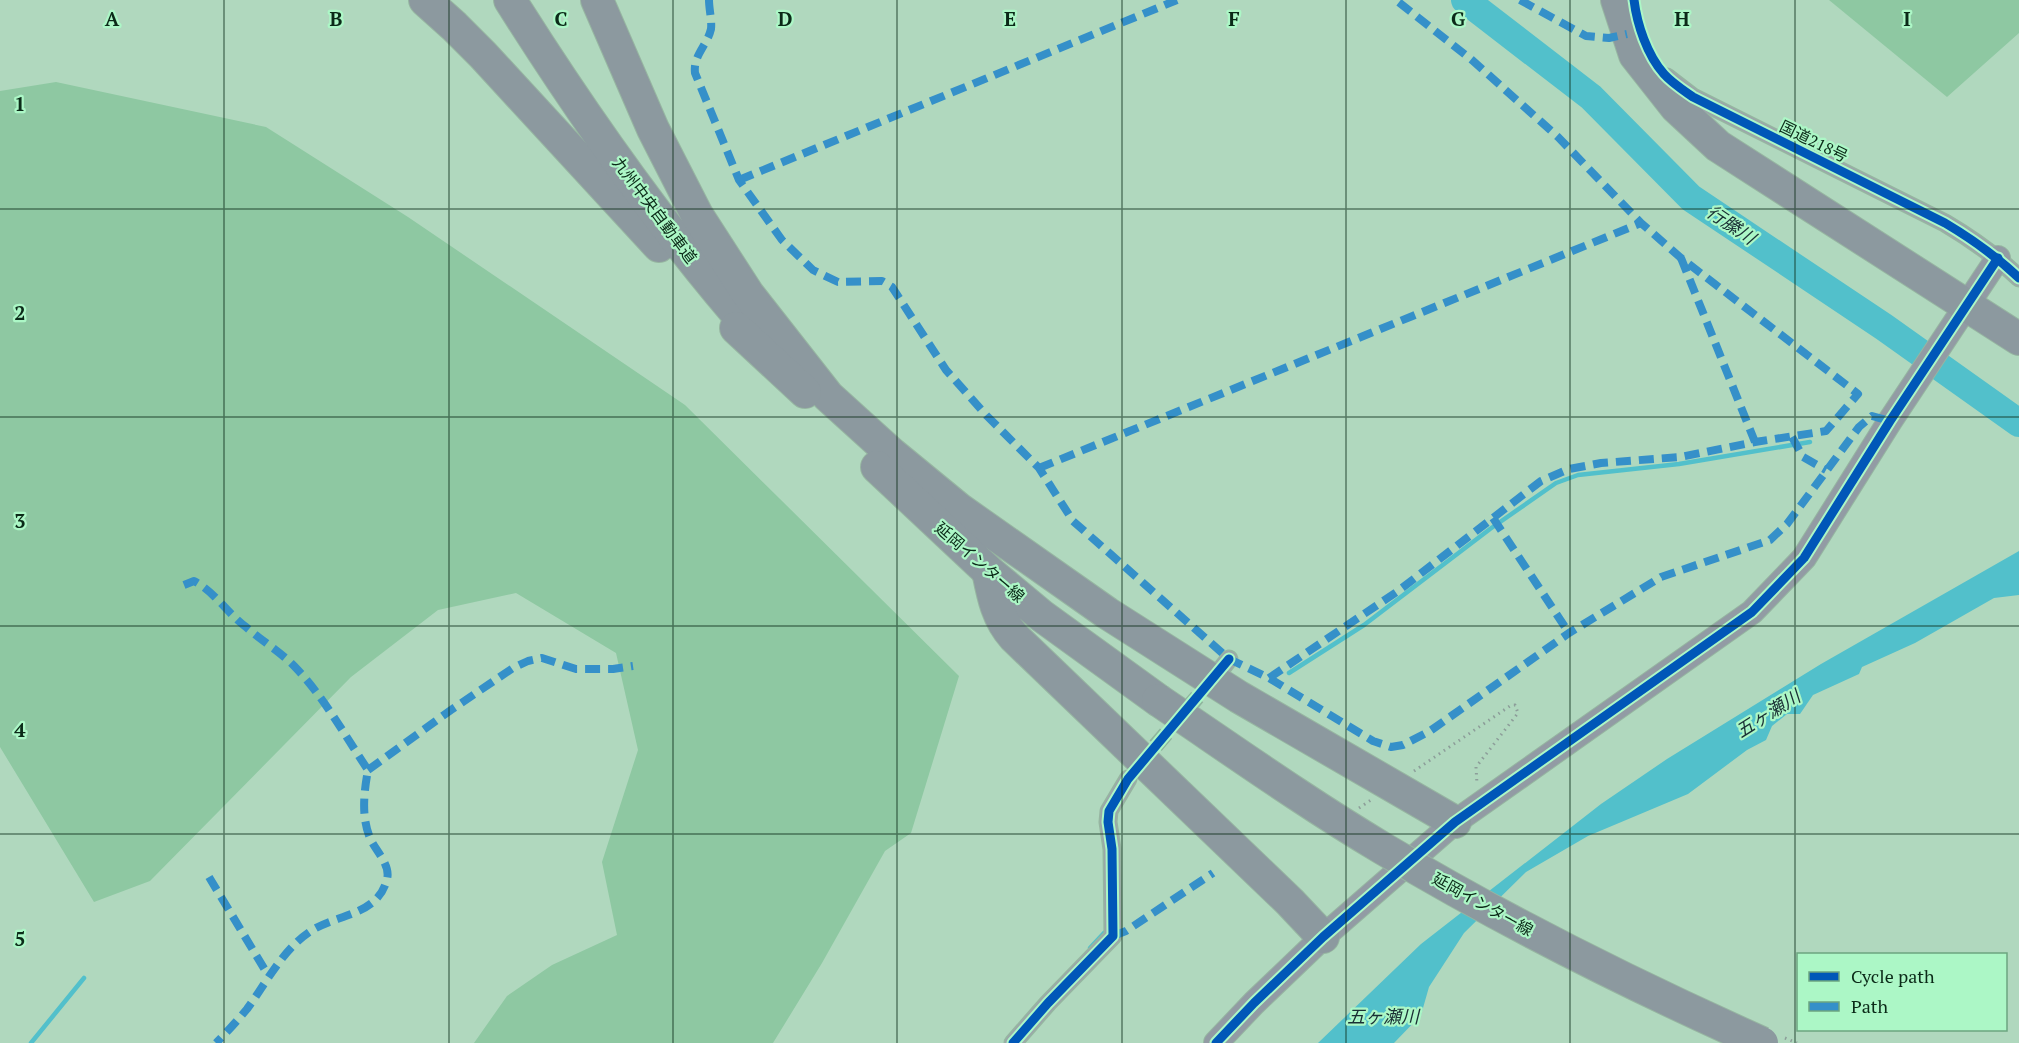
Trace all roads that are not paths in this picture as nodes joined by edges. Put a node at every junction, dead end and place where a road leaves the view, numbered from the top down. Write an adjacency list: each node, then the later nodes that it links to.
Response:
1 (425, 0): 11 (highway)
2 (510, 0): 11 (highway, 九州中央自動車道)
3 (529, 0): 11 (highway, 九州中央自動車道)
4 (597, 0): 11 (highway)
5 (1617, 0): 9 (highway)
6 (1634, 0): 7 (street, 国道218号)
7 (1998, 258): 8 (street, 国道218号); 9 (street)
8 (2019, 278)
9 (1959, 315): 10 (highway); 15 (street)
10 (2019, 339)
11 (823, 401): 12 (highway, 延岡インター線); 13 (highway, 延岡インター線); 15 (highway)
12 (988, 571): 13 (highway, 延岡インター線); 16 (highway)
13 (1158, 700): 19 (highway, 延岡インター線, bridge)
14 (1128, 779): 17 (street)
15 (1467, 813): 16 (street)
16 (1323, 937): 18 (street)
17 (1013, 1043)
18 (1216, 1043)
19 (1762, 1043)

